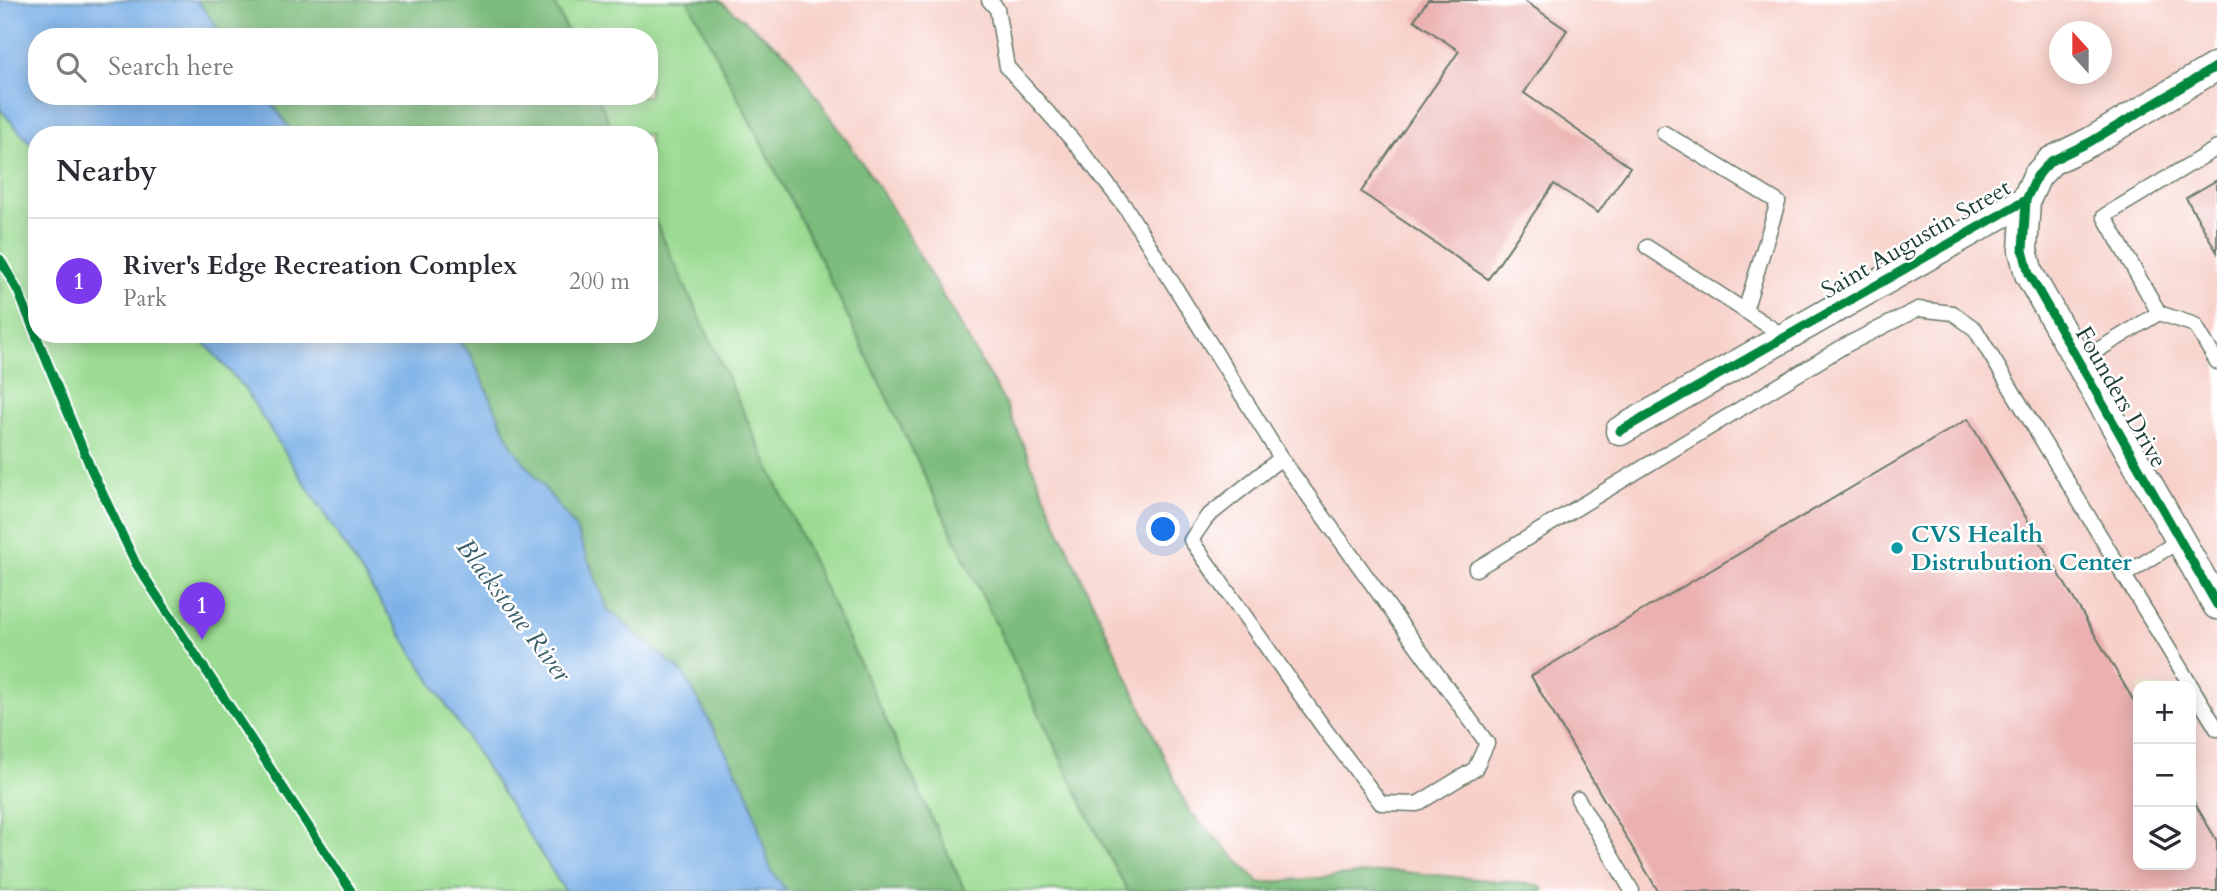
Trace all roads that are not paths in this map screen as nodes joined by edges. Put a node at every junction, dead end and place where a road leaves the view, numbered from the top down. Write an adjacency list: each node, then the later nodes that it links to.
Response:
1 (997, 3): 13 (lane)
2 (2217, 66): 5 (street, Saint Augustin Street)
3 (1664, 133): 7 (lane)
4 (2217, 148): 8 (lane)
5 (2026, 200): 9 (street, Saint Augustin Street); 10 (street, Founders Drive)
6 (1647, 247): 7 (lane)
7 (1745, 311): 9 (lane)
8 (2159, 313): 10 (lane); 11 (lane)
9 (1785, 337): 12 (street, Saint Augustin Street)
10 (2078, 362): 14 (street, Founders Drive)
11 (2217, 362)
12 (1620, 431)
13 (1281, 458): 13 (lane)
14 (2180, 540): 16 (lane); 17 (street, Founders Drive)
15 (1476, 569): 16 (lane)
16 (2123, 576): 18 (lane)
17 (2217, 605)
18 (2188, 681)
19 (2196, 694): 20 (lane)
20 (2217, 729)
21 (1578, 799): 22 (lane)
22 (1632, 891)

